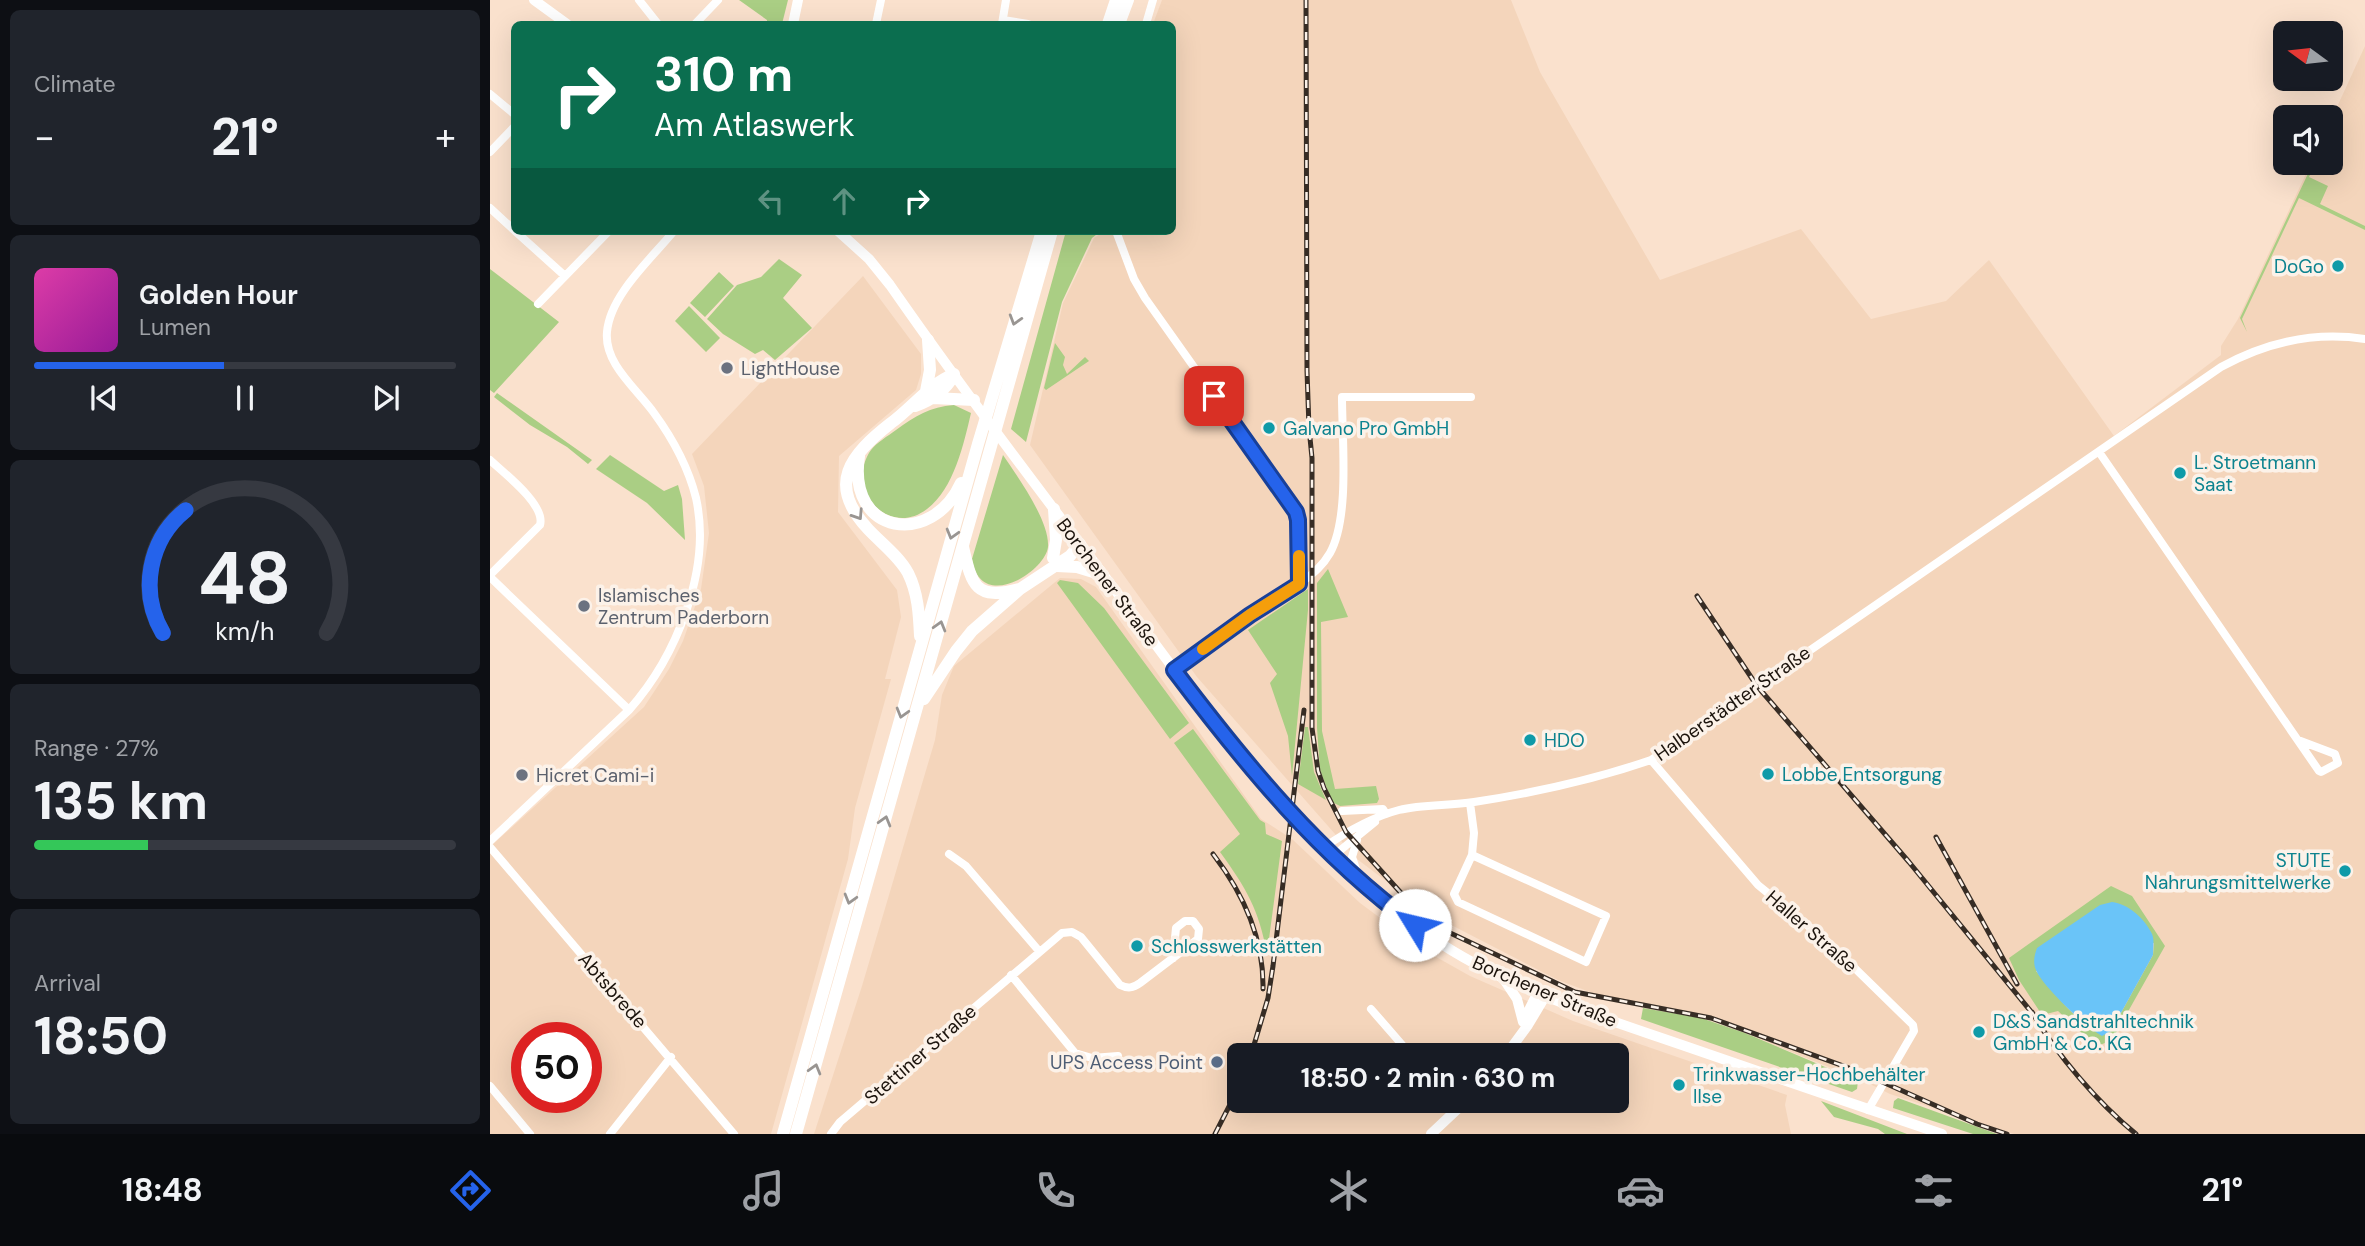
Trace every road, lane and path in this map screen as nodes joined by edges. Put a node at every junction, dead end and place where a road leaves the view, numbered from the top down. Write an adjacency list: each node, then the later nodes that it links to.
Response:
1 (534, 0): 10 (main road)
2 (639, 0): 11 (street)
3 (718, 0): 12 (street)
4 (798, 0): 13 (main road)
5 (881, 0): 14 (street)
6 (1006, 0): 15 (street)
7 (1116, 0): 16 (highway)
8 (1128, 0): 17 (highway)
9 (1153, 0): 18 (street)
10 (563, 21)
11 (656, 21)
12 (698, 21)
13 (794, 21)
14 (877, 21)
15 (1003, 21)
16 (1109, 21)
17 (1120, 21)
18 (1147, 21)
19 (490, 94): 20 (street)
20 (511, 112)
21 (511, 130): 22 (street)
22 (490, 152)
23 (490, 208): 24 (street)
24 (511, 227)
25 (519, 235): 32 (street)
26 (605, 235): 32 (street)
27 (671, 235): 54 (street)
28 (842, 235): 35 (main road, Borchener Straße)
29 (1041, 235): 40 (highway, one-way to 40)
30 (1051, 235): 46 (highway)
31 (1118, 235): 50 (street)
32 (565, 276): 33 (street)
33 (538, 303)
34 (2365, 339): 41 (street, Halberstädter Straße)
35 (928, 340): 36 (main road, Borchener Straße); 37 (highway)
36 (954, 374): 37 (highway); 39 (main road, Borchener Straße)
37 (929, 395): 39 (highway); 42 (highway)
38 (1471, 397): 50 (street)
39 (974, 400): 44 (main road, Borchener Straße)
40 (978, 444): 42 (highway); 52 (highway, one-way to 52)
41 (2099, 452): 56 (street); 57 (street, Halberstädter Straße)
42 (859, 453): 52 (highway, one-way to 52)
43 (490, 460): 49 (street)
44 (1054, 509): 45 (main road, Borchener Straße); 47 (highway)
45 (1080, 544): 47 (highway); 48 (main road, Borchener Straße)
46 (963, 547): 51 (highway); 55 (highway, one-way to 46)
47 (1055, 562): 48 (highway); 51 (highway)
48 (1103, 575): 53 (main road, Borchener Straße)
49 (490, 576): 54 (street)
50 (1299, 584): 53 (street)
51 (1020, 589): 55 (highway)
52 (920, 647): 87 (highway, one-way to 87)
53 (1174, 670): 64 (main road, Borchener Straße)
54 (629, 710): 62 (street)
55 (915, 715): 88 (highway, one-way to 55)
56 (2298, 740): 56 (street)
57 (1651, 760): 58 (street, Halberstädter Straße); 82 (street, Haller Straße)
58 (1470, 803): 60 (street, Halberstädter Straße); 66 (street)
59 (1342, 811): 60 (street, Halberstädter Straße)
60 (1383, 816): 61 (street); 64 (street, Halberstädter Straße)
61 (1358, 837): 67 (street); 68 (street)
62 (490, 841)
63 (490, 847): 80 (street, Abtsbrede)
64 (1323, 848): 67 (main road, Borchener Straße)
65 (949, 853): 69 (street)
66 (1472, 855): 66 (street)
67 (1332, 857): 68 (main road, Borchener Straße)
68 (1360, 883): 72 (main road, Borchener Straße)
69 (1039, 951): 70 (street, Stettiner Straße); 71 (street, Stettiner Straße)
70 (1172, 958): 70 (street, Stettiner Straße)
71 (1011, 975): 79 (street); 89 (street, Stettiner Straße)
72 (1501, 976): 73 (main road, Borchener Straße); 75 (main road)
73 (1542, 994): 75 (main road); 76 (main road); 82 (main road, Borchener Straße)
74 (1371, 1009): 77 (street)
75 (1523, 1022): 76 (main road)
76 (1518, 1037): 78 (main road)
77 (1401, 1043)
78 (1514, 1043)
79 (1118, 1056)
80 (671, 1057): 85 (street); 86 (street, Abtsbrede)
81 (490, 1086): 84 (street)
82 (1868, 1110): 91 (main road, Borchener Straße)
83 (1450, 1113): 90 (main road)
84 (530, 1134)
85 (610, 1134)
86 (734, 1134)
87 (783, 1134)
88 (796, 1134)
89 (831, 1134)
90 (1432, 1134)
91 (1942, 1134)

